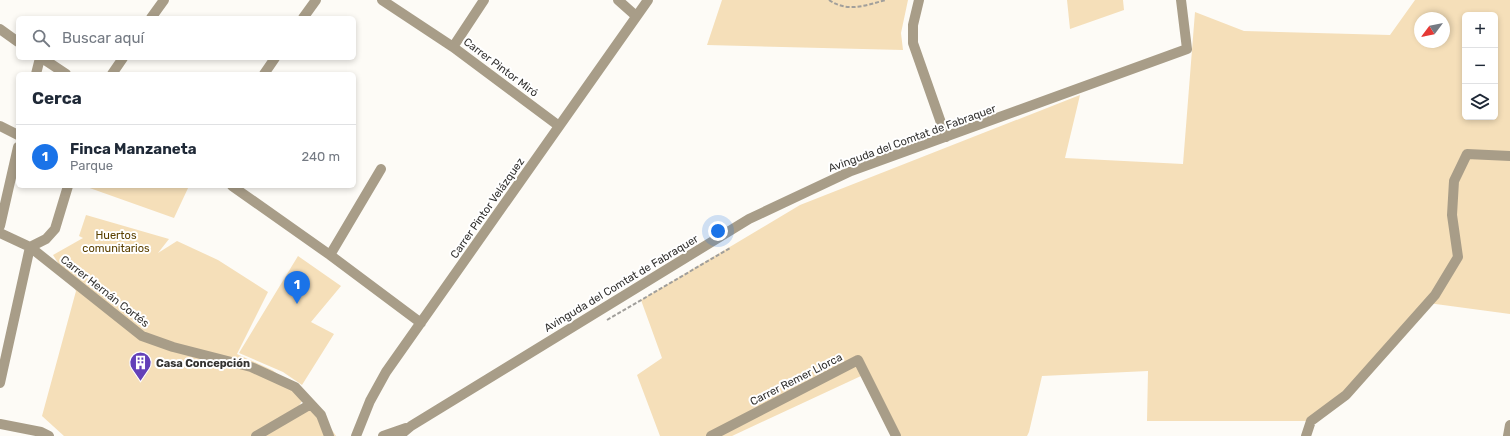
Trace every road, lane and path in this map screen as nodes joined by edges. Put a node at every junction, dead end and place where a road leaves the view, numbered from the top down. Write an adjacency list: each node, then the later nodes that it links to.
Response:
1 (164, 0): 11 (street)
2 (316, 0): 12 (street)
3 (382, 0): 16 (street)
4 (484, 0): 16 (street, Carrer Pintor Miró)
5 (618, 0): 13 (street)
6 (648, 0): 13 (street, Carrer Pintor Velázquez)
7 (829, 0): 8 (path)
8 (886, 0)
9 (920, 0): 28 (street)
10 (1181, 0): 28 (street, Avinguda del Comtat de Fabraquer)
11 (152, 16)
12 (304, 16)
13 (636, 16): 26 (street, Carrer Pintor Velázquez)
14 (0, 29): 15 (street)
15 (16, 41)
16 (453, 48): 26 (street, Carrer Pintor Miró)
17 (40, 60): 21 (street)
18 (44, 60): 22 (street)
19 (122, 60): 23 (street)
20 (274, 60): 24 (street)
21 (37, 72)
22 (63, 72)
23 (113, 72)
24 (265, 72)
25 (0, 126): 27 (street)
26 (559, 126): 38 (street, Carrer Pintor Velázquez)
27 (16, 134)
28 (946, 137): 43 (street, Avinguda del Comtat de Fabraquer)
29 (16, 156): 34 (street)
30 (1510, 156): 52 (street)
31 (381, 169): 37 (street)
32 (67, 188): 36 (street)
33 (235, 188): 37 (street)
34 (0, 226)
35 (0, 233): 36 (street, Carrer Hernán Cortés)
36 (30, 247): 39 (street); 40 (street, Carrer Hernán Cortés)
37 (330, 255): 38 (street)
38 (421, 323): 47 (street, Carrer Pintor Velázquez)
39 (0, 383)
40 (311, 404): 45 (street); 46 (street, Carrer Hernán Cortés)
41 (0, 424): 44 (street)
42 (1510, 425): 53 (street)
43 (411, 426): 48 (street, Avinguda del Comtat de Fabraquer); 49 (street, Avinguda del Comtat de Fabraquer)
44 (49, 436)
45 (256, 436)
46 (328, 436)
47 (356, 436)
48 (383, 436)
49 (399, 436)
50 (711, 436): 51 (street, Carrer Remer Llorca)
51 (896, 436)
52 (1306, 436)
53 (1508, 436)

